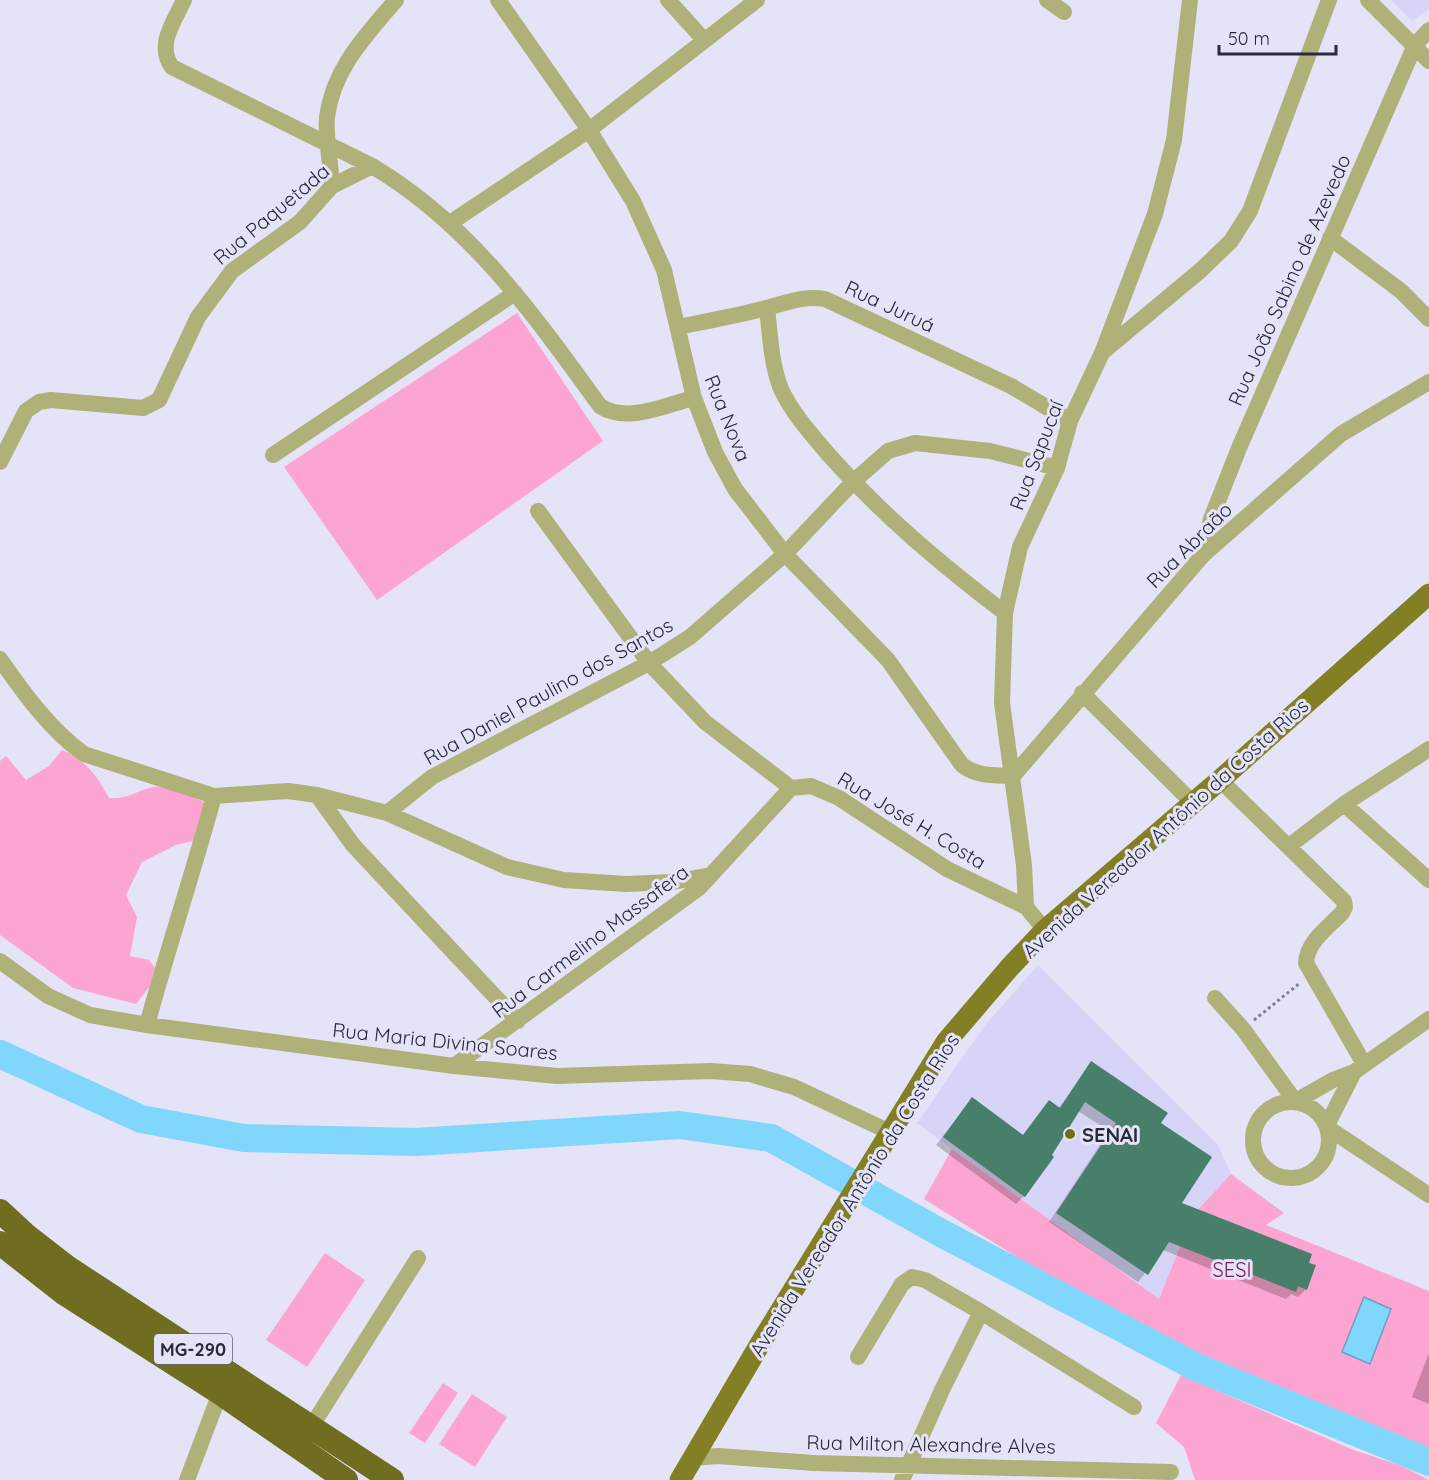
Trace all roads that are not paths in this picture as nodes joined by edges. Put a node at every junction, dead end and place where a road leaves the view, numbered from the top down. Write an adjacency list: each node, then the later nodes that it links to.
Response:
1 (184, 0): 16 (street)
2 (396, 0): 16 (street)
3 (498, 0): 15 (street, Rua Nova)
4 (668, 0): 12 (street)
5 (757, 0): 12 (street)
6 (1047, 0): 10 (street)
7 (1190, 0): 25 (street, Rua Sapucaí)
8 (1329, 0): 25 (street)
9 (1370, 1): 13 (street)
10 (1064, 12)
11 (1429, 30): 13 (street, Rua João Sabino de Azevedo)
12 (704, 40): 15 (street)
13 (1415, 45): 14 (street); 20 (street, Rua João Sabino de Azevedo)
14 (1429, 61)
15 (589, 130): 19 (street); 24 (street, Rua Nova)
16 (329, 142): 17 (street); 18 (street)
17 (372, 166): 18 (street, Rua Paquetada); 19 (street)
18 (332, 186): 30 (street, Rua Paquetada)
19 (450, 223): 21 (street)
20 (1330, 238): 23 (street); 35 (street, Rua João Sabino de Azevedo)
21 (515, 292): 27 (street); 29 (street)
22 (767, 308): 24 (street, Rua Juruá); 28 (street, Rua Juruá); 32 (street)
23 (1429, 319)
24 (678, 327): 27 (street, Rua Nova)
25 (1102, 352): 28 (street, Rua Sapucaí)
26 (1429, 382): 35 (street, Rua Abraão)
27 (694, 398): 34 (street, Rua Nova)
28 (1070, 421): 31 (street, Rua Sapucaí)
29 (273, 455)
30 (0, 462)
31 (1057, 468): 32 (street, Rua Daniel Paulino dos Santos); 37 (street, Rua Sapucaí)
32 (853, 482): 34 (street, Rua Daniel Paulino dos Santos); 37 (street)
33 (538, 511): 39 (street)
34 (785, 554): 39 (street, Rua Daniel Paulino dos Santos); 42 (street, Rua Nova)
35 (1203, 555): 40 (street, Rua Abraão)
36 (1429, 594): 43 (main road, Avenida Vereador Antônio da Costa Rios)
37 (1005, 613): 42 (street, Rua Sapucaí)
38 (0, 659): 46 (street)
39 (649, 663): 44 (street); 49 (street, Rua Daniel Paulino dos Santos)
40 (1082, 693): 42 (street, Rua Abraão); 47 (street)
41 (1429, 749): 48 (street)
42 (1013, 776): 53 (street, Rua Sapucaí)
43 (1220, 780): 47 (main road, Avenida Vereador Antônio da Costa Rios); 50 (street)
44 (791, 788): 51 (street, Rua Carmelino Massafera); 53 (street, Rua José H. Costa)
45 (317, 795): 46 (street); 49 (street); 58 (street)
46 (214, 796): 59 (street)
47 (1193, 803): 54 (main road, Avenida Vereador Antônio da Costa Rios)
48 (1344, 804): 50 (street); 52 (street)
49 (387, 813): 51 (street)
50 (1289, 846): 61 (street)
51 (711, 875): 58 (street, Rua Carmelino Massafera)
52 (1429, 880)
53 (1026, 907): 54 (street)
54 (1045, 930): 64 (main road, Avenida Vereador Antônio da Costa Rios)
55 (0, 961): 59 (street, Rua Maria Divina Soares)
56 (1215, 998): 62 (street)
57 (1429, 1019): 61 (street)
58 (518, 1021): 60 (street, Rua Carmelino Massafera)
59 (147, 1025): 60 (street, Rua Maria Divina Soares)
60 (454, 1066): 64 (street, Rua Maria Divina Soares)
61 (1359, 1068): 62 (street); 63 (street)
62 (1295, 1101): 63 (street); 63 (street)
63 (1327, 1127): 65 (street)
64 (886, 1141): 74 (main road, Avenida Vereador Antônio da Costa Rios)
65 (1429, 1195)
66 (0, 1210): 73 (highway, MG-290)
67 (0, 1243): 71 (highway, MG-290)
68 (418, 1258): 73 (street)
69 (981, 1312): 70 (street); 72 (street); 76 (street)
70 (858, 1357)
71 (220, 1393): 78 (highway, MG-290); 79 (street)
72 (1134, 1407)
73 (311, 1427): 75 (highway, MG-290)
74 (692, 1458): 76 (street, Rua Milton Alexandre Alves); 81 (main road, Avenida Vereador Antônio da Costa Rios)
75 (366, 1463): 78 (highway); 80 (highway, MG-290)
76 (905, 1472): 77 (street, Rua Milton Alexandre Alves)
77 (1170, 1472)
78 (343, 1478)
79 (187, 1480)
80 (392, 1480)
81 (680, 1480)

